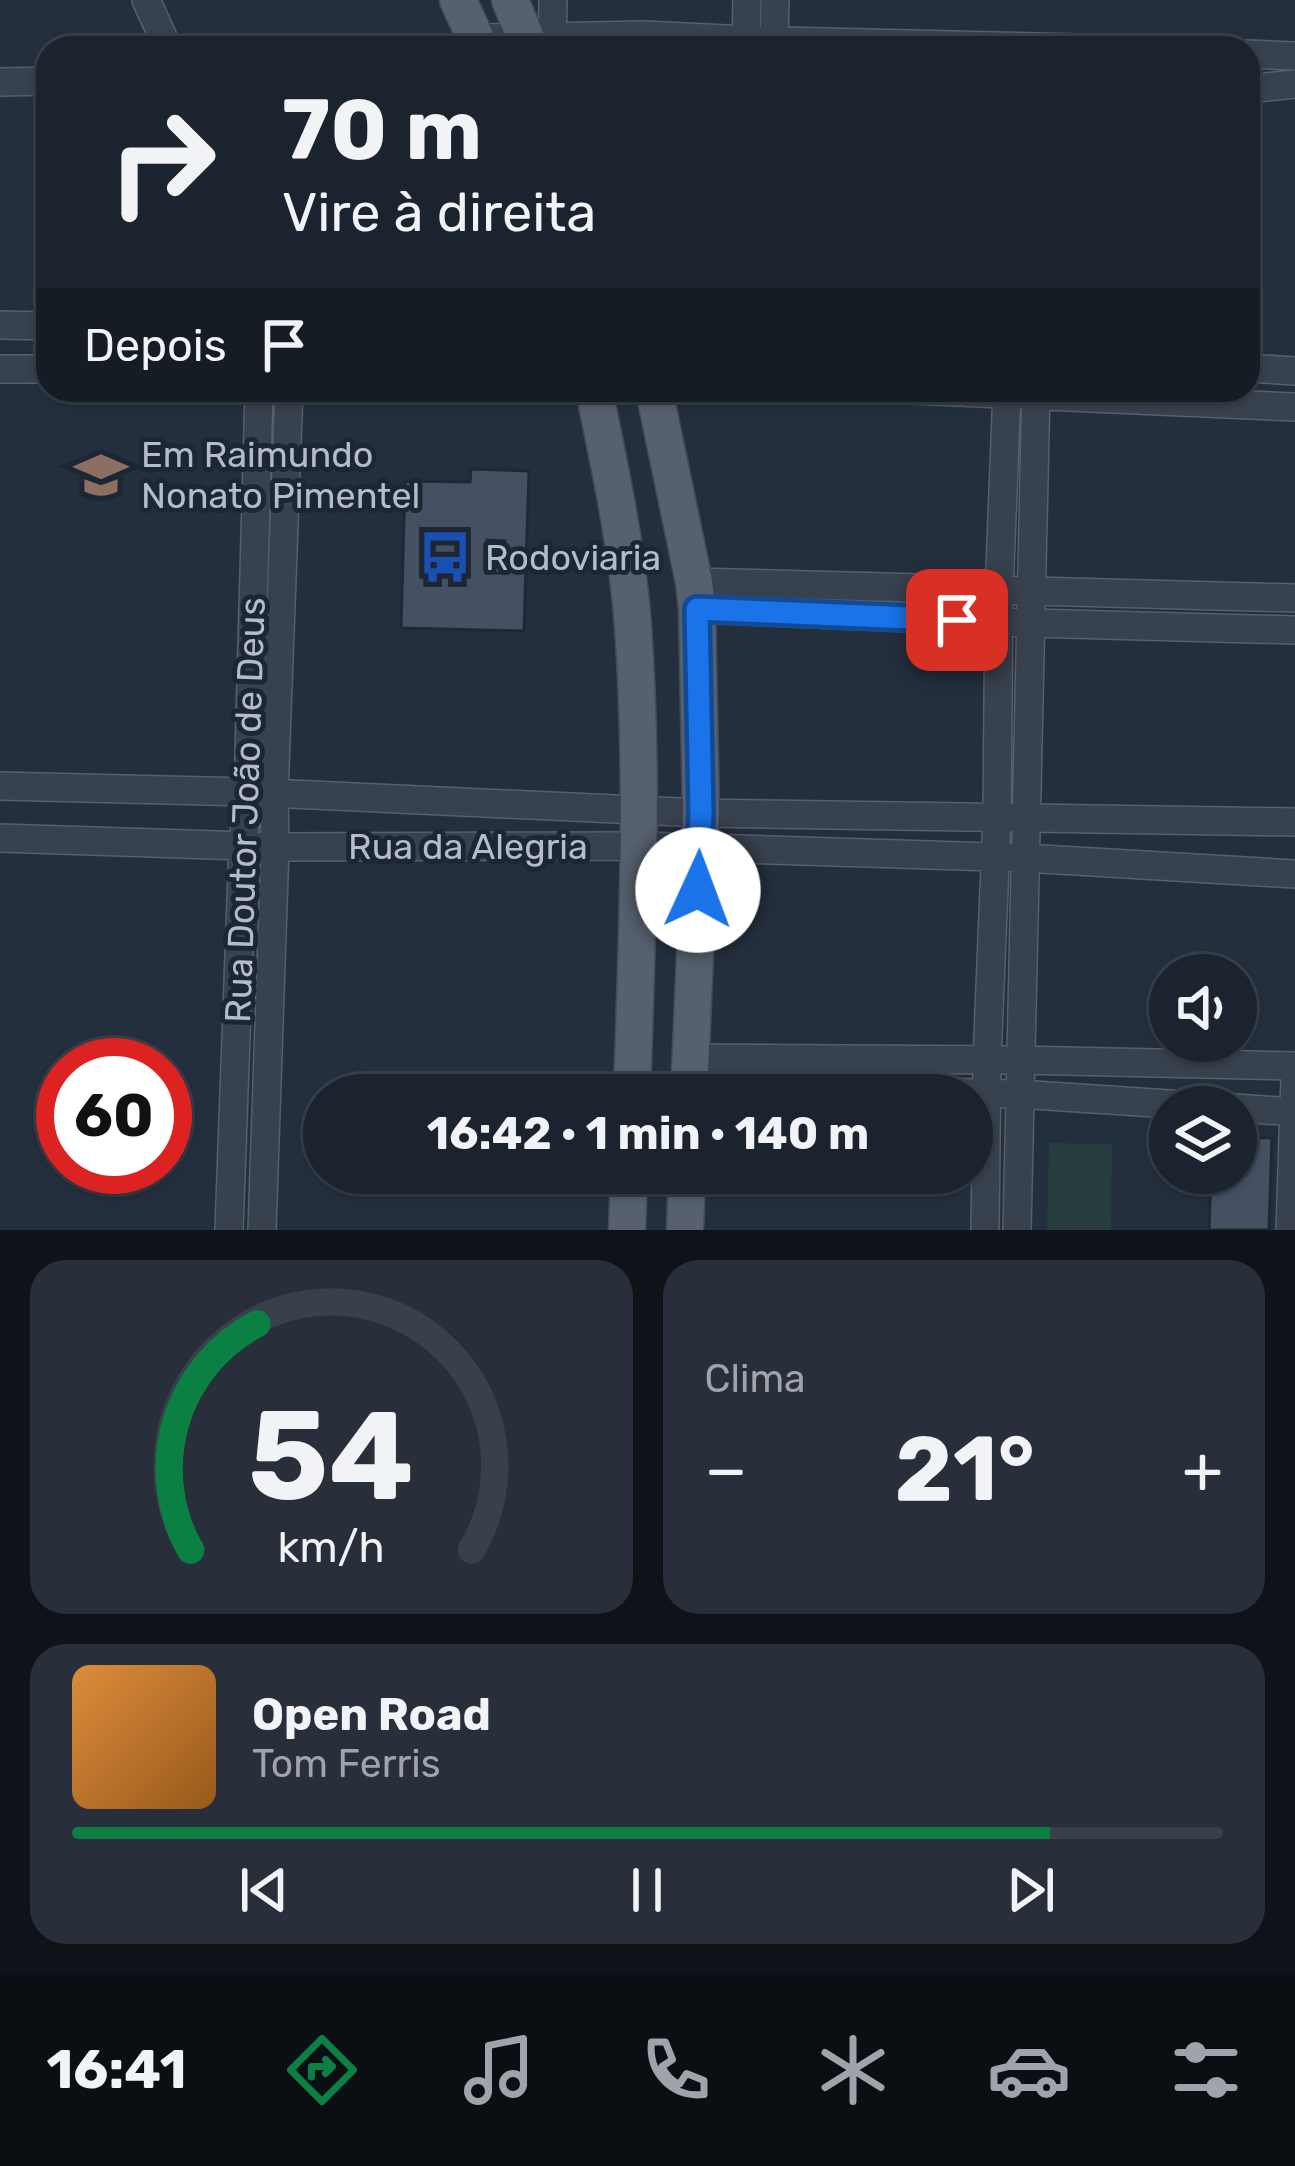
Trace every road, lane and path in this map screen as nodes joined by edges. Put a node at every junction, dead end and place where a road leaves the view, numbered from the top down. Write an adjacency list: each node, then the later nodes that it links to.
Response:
1 (146, 0): 7 (street)
2 (458, 0): 8 (main road)
3 (510, 0): 9 (main road)
4 (553, 0): 10 (street)
5 (747, 0): 13 (street)
6 (775, 0): 14 (street)
7 (162, 36)
8 (475, 36)
9 (536, 36)
10 (542, 36)
11 (630, 36): 12 (street)
12 (668, 36)
13 (759, 36)
14 (762, 36)
15 (1260, 55): 16 (street)
16 (1295, 56)
17 (36, 81): 18 (street)
18 (0, 82)
19 (1295, 84): 20 (street)
20 (1260, 88)
21 (0, 325): 22 (street)
22 (36, 326)
23 (0, 369): 24 (street)
24 (36, 369)
25 (1260, 369): 26 (street)
26 (1295, 371)
27 (259, 402): 43 (street, Rua Doutor João de Deus)
28 (288, 402): 43 (street, Rua Doutor João de Deus)
29 (597, 402): 47 (main road)
30 (656, 402): 37 (main road)
31 (1007, 402): 35 (street)
32 (1036, 402): 36 (street)
33 (1209, 402): 34 (street)
34 (1295, 407)
35 (1000, 592): 36 (street); 37 (street); 39 (street)
36 (1032, 592): 38 (street); 40 (street)
37 (695, 596): 39 (street); 48 (main road)
38 (1295, 598)
39 (1001, 622): 40 (street); 44 (street)
40 (1031, 623): 41 (street); 45 (street)
41 (1295, 630)
42 (0, 786): 43 (street, Rua da Alegria)
43 (261, 793): 47 (street, Rua da Alegria); 50 (street, Rua Doutor João de Deus); 51 (street, Rua Doutor João de Deus)
44 (998, 815): 45 (street, Rua da Alegria); 48 (street, Rua da Alegria); 52 (street)
45 (1028, 818): 46 (street, Rua da Alegria); 53 (street)
46 (1295, 822)
47 (640, 828): 48 (street, Rua da Alegria); 51 (street, Rua da Alegria); 58 (main road)
48 (700, 831): 52 (street, Rua da Alegria); 59 (main road)
49 (0, 838): 50 (street, Rua da Alegria)
50 (243, 845): 51 (street, Rua da Alegria); 71 (street, Rua Doutor João de Deus)
51 (275, 847): 72 (street, Rua Doutor João de Deus)
52 (995, 858): 53 (street, Rua da Alegria); 56 (street)
53 (1025, 858): 54 (street, Rua da Alegria); 55 (street)
54 (1295, 874)
55 (1019, 1060): 56 (street); 57 (street); 63 (street)
56 (987, 1061): 60 (street); 61 (street)
57 (1295, 1066)
58 (633, 1074)
59 (690, 1074)
60 (784, 1074)
61 (988, 1074)
62 (1295, 1077): 67 (street)
63 (1018, 1094): 64 (street); 65 (street); 76 (street)
64 (993, 1095)
65 (1149, 1103)
66 (1257, 1109): 67 (street)
67 (1294, 1112): 77 (street)
68 (628, 1194): 73 (main road)
69 (686, 1194): 74 (main road)
70 (986, 1194): 75 (street)
71 (229, 1230)
72 (262, 1230)
73 (627, 1230)
74 (685, 1230)
75 (985, 1230)
76 (1017, 1230)
77 (1290, 1230)

